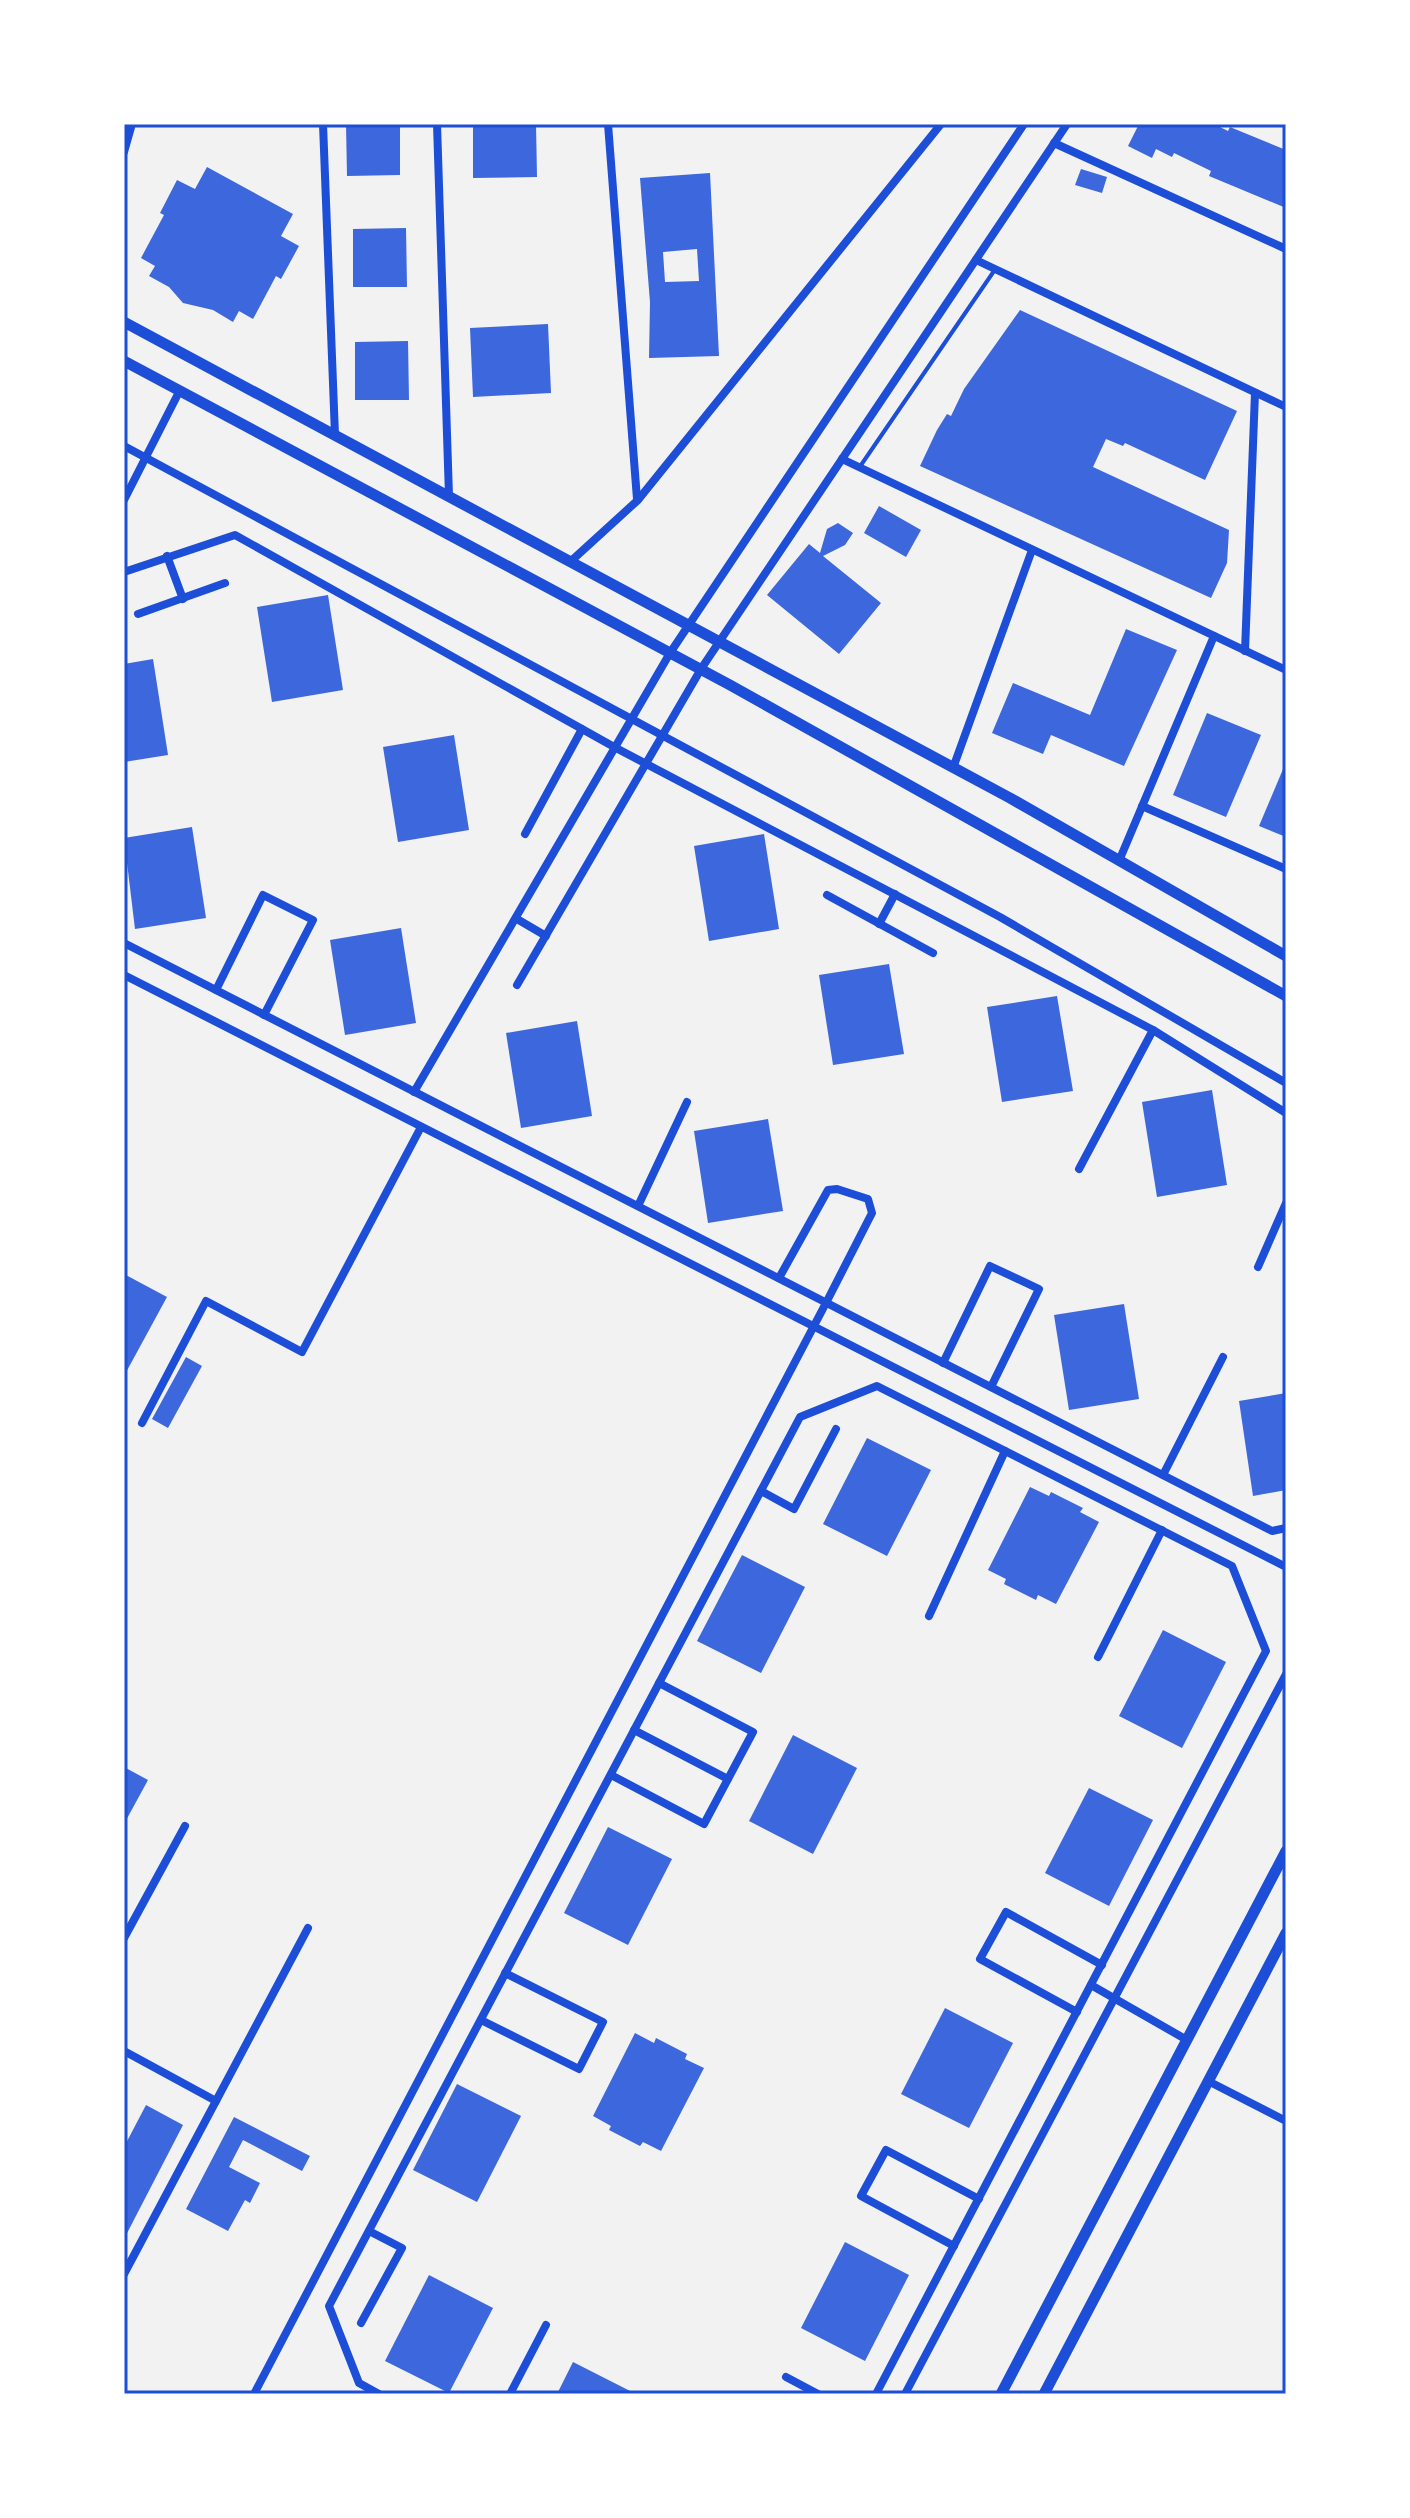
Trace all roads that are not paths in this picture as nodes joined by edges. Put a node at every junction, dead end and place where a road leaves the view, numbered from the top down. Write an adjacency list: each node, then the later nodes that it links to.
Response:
1 (132, 124): 9 (street)
2 (323, 124): 18 (street)
3 (437, 124): 23 (street)
4 (608, 124): 25 (street)
5 (941, 124): 25 (street)
6 (1024, 124): 33 (street)
7 (1067, 124): 8 (street)
8 (1054, 143): 10 (street); 11 (street)
9 (124, 152)
10 (1286, 249)
11 (976, 260): 12 (street); 21 (street)
12 (996, 269): 16 (street); 22 (lane)
13 (124, 322): 18 (street)
14 (124, 361): 15 (street)
15 (179, 392): 20 (street); 37 (street)
16 (1255, 393): 17 (street); 36 (street)
17 (1286, 407)
18 (335, 435): 23 (street)
19 (124, 446): 20 (street)
20 (146, 457): 24 (street); 40 (street)
21 (842, 459): 22 (street); 35 (street)
22 (859, 468): 26 (street)
23 (449, 496): 28 (street)
24 (124, 500)
25 (638, 500): 28 (street)
26 (1032, 550): 34 (street); 45 (street)
27 (167, 556): 29 (street); 31 (street); 41 (street)
28 (570, 562): 33 (street)
29 (124, 572)
30 (225, 583): 31 (street)
31 (183, 599): 32 (street)
32 (138, 614)
33 (688, 626): 35 (street); 37 (street)
34 (1214, 636): 36 (street); 46 (street)
35 (719, 643): 38 (street); 45 (street)
36 (1245, 651): 39 (street)
37 (670, 653): 38 (street); 40 (street)
38 (701, 669): 42 (street); 61 (street)
39 (1286, 670)
40 (633, 718): 42 (street); 43 (street)
41 (582, 729): 43 (street); 47 (street)
42 (662, 733): 44 (street); 64 (street)
43 (616, 748): 44 (street); 52 (street)
44 (645, 762): 50 (street); 54 (street)
45 (953, 768): 48 (street)
46 (1142, 806): 48 (street); 49 (street)
47 (525, 834)
48 (1119, 861): 57 (street)
49 (1286, 869)
50 (895, 894): 53 (street); 63 (street)
51 (827, 895): 53 (street)
52 (517, 919): 54 (street); 65 (street)
53 (879, 924): 56 (street)
54 (546, 936): 59 (street)
55 (124, 943): 60 (street)
56 (933, 953)
57 (1286, 956)
58 (124, 975): 68 (street)
59 (517, 985)
60 (216, 990): 62 (street); 62 (street)
61 (1286, 996)
62 (264, 1015): 65 (street)
63 (1153, 1030): 67 (street); 69 (street)
64 (1286, 1083)
65 (414, 1092): 71 (street)
66 (687, 1102): 71 (street)
67 (1286, 1113)
68 (421, 1127): 75 (street); 79 (street)
69 (1079, 1169)
70 (1286, 1203): 72 (street)
71 (638, 1206): 73 (street)
72 (1258, 1267)
73 (779, 1278): 74 (street); 74 (street)
74 (827, 1301): 75 (street); 77 (street)
75 (812, 1326): 86 (street); 117 (street)
76 (1223, 1357): 82 (street)
77 (943, 1363): 78 (street); 78 (street)
78 (991, 1387): 82 (street)
79 (142, 1423)
80 (836, 1429): 83 (street)
81 (1005, 1451): 83 (street); 85 (street); 87 (street)
82 (1163, 1475): 84 (street)
83 (761, 1491): 90 (street)
84 (1286, 1528)
85 (1162, 1530): 88 (street); 99 (street)
86 (1286, 1567)
87 (929, 1616)
88 (1098, 1657)
89 (1286, 1674): 102 (street)
90 (659, 1683): 91 (street); 93 (street)
91 (634, 1730): 92 (street); 93 (street)
92 (611, 1775): 93 (street); 100 (street)
93 (728, 1779)
94 (185, 1826): 98 (street)
95 (1286, 1851): 105 (street)
96 (308, 1928): 108 (street)
97 (1286, 1933): 107 (street)
98 (124, 1938)
99 (1102, 1965): 101 (street); 103 (street)
100 (505, 1973): 104 (street); 104 (street)
101 (1091, 1985): 102 (street); 103 (street)
102 (1114, 1998): 105 (street); 122 (street)
103 (1077, 2012): 110 (street)
104 (481, 2020): 111 (street)
105 (1187, 2040): 123 (street)
106 (124, 2051): 108 (street)
107 (1208, 2081): 109 (street); 124 (street)
108 (216, 2101): 113 (street)
109 (1286, 2121)
110 (979, 2199): 112 (street); 112 (street)
111 (369, 2231): 114 (street); 118 (street)
112 (954, 2246): 121 (street)
113 (124, 2274)
114 (361, 2323)
115 (546, 2325): 119 (street)
116 (786, 2377): 120 (street)
117 (254, 2394)
118 (379, 2394)
119 (510, 2394)
120 (818, 2394)
121 (876, 2394)
122 (905, 2394)
123 (1001, 2394)
124 (1044, 2394)

